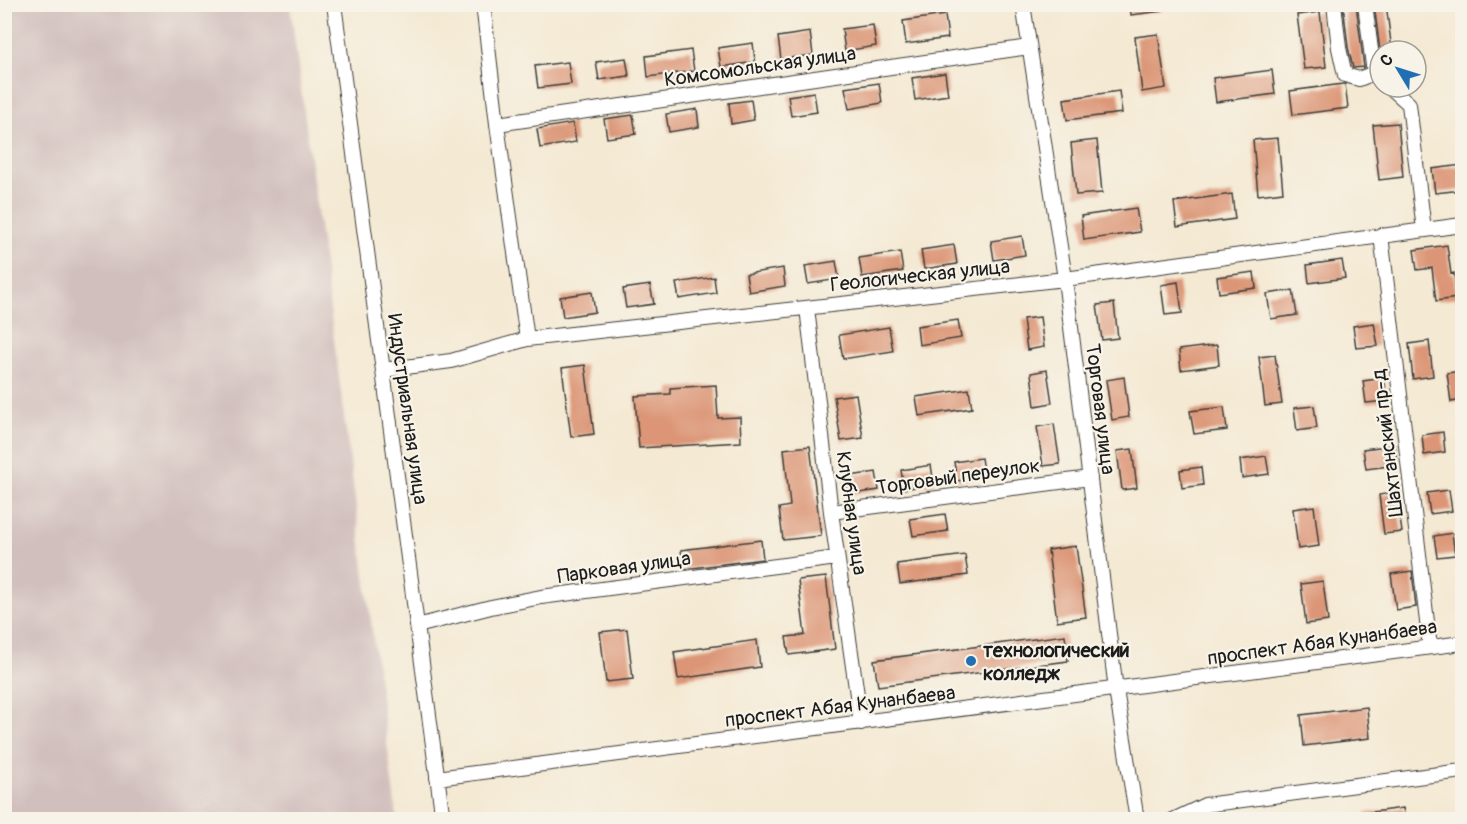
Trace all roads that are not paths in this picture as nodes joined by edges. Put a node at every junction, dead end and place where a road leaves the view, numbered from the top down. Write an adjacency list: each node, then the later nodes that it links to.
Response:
1 (334, 4): 17 (street, Индустриальная улица)
2 (483, 4): 10 (street)
3 (1023, 4): 7 (street, Торговая улица)
4 (1334, 4): 8 (street)
5 (1365, 4): 6 (street)
6 (1371, 39)
7 (1029, 47): 10 (street, Комсомольская улица); 14 (street, Торговая улица)
8 (1368, 77)
9 (1403, 99): 12 (street)
10 (497, 124): 16 (street)
11 (1462, 225): 12 (street, Геологическая улица)
12 (1424, 230): 13 (street, Геологическая улица)
13 (1381, 235): 14 (street, Геологическая улица); 23 (street, Шахтанский пр-д)
14 (1065, 279): 15 (street, Геологическая улица); 18 (street, Торговая улица)
15 (807, 308): 16 (street, Геологическая улица); 19 (street, Клубная улица)
16 (527, 339): 17 (street, Геологическая улица)
17 (383, 370): 21 (street, Индустриальная улица)
18 (1090, 478): 19 (street, Торговый переулок); 24 (street, Торговая улица)
19 (831, 512): 20 (street, Клубная улица)
20 (837, 558): 21 (street, Парковая улица); 25 (street, Клубная улица)
21 (417, 626): 27 (street, Индустриальная улица)
22 (1462, 643): 23 (street, проспект Абая Кунанбаева)
23 (1430, 647): 24 (street, проспект Абая Кунанбаева)
24 (1116, 690): 25 (street, проспект Абая Кунанбаева); 29 (street, Торговая улица)
25 (861, 723): 27 (street, проспект Абая Кунанбаева)
26 (1462, 771): 30 (street)
27 (437, 778): 28 (street, Индустриальная улица)
28 (443, 819)
29 (1137, 819)
30 (1173, 819)

